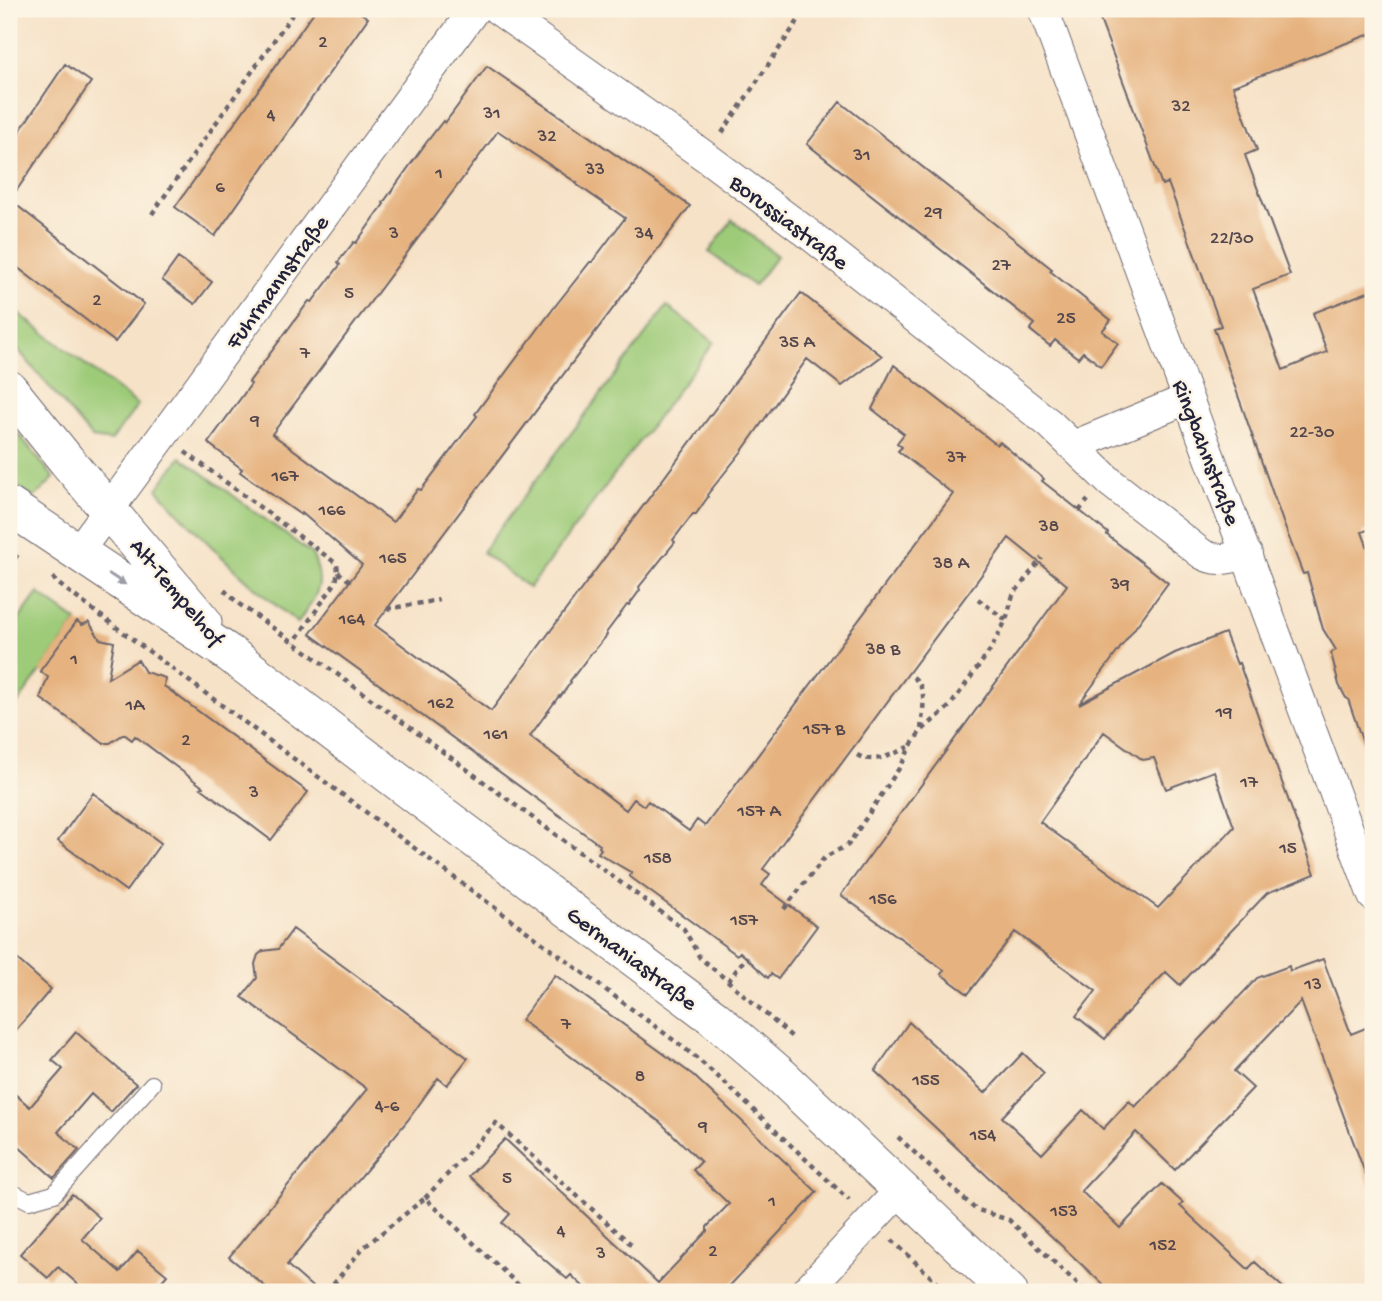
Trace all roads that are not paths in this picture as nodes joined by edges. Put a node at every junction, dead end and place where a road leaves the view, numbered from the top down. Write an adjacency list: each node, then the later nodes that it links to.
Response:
1 (475, 9): 8 (street, Fuhrmannstraße)
2 (497, 9): 6 (street, Borussiastraße)
3 (1043, 9): 5 (street, Ringbahnstraße)
4 (9, 389): 8 (street, Alt-Tempelhof)
5 (1187, 399): 6 (street); 9 (street, Ringbahnstraße)
6 (1073, 446): 9 (street, Borussiastraße)
7 (9, 506): 10 (street, Alt-Tempelhof)
8 (109, 509): 10 (street, Fuhrmannstraße); 11 (street, Alt-Tempelhof)
9 (1247, 554): 12 (street, Ringbahnstraße)
10 (64, 563): 11 (street, Alt-Tempelhof, one-way to 11)
11 (230, 654): 14 (street, Germaniastraße)
12 (1373, 896)
13 (152, 1084): 15 (lane)
14 (900, 1190): 16 (street); 17 (street, Germaniastraße)
15 (9, 1191)
16 (805, 1292)
17 (1009, 1292)

